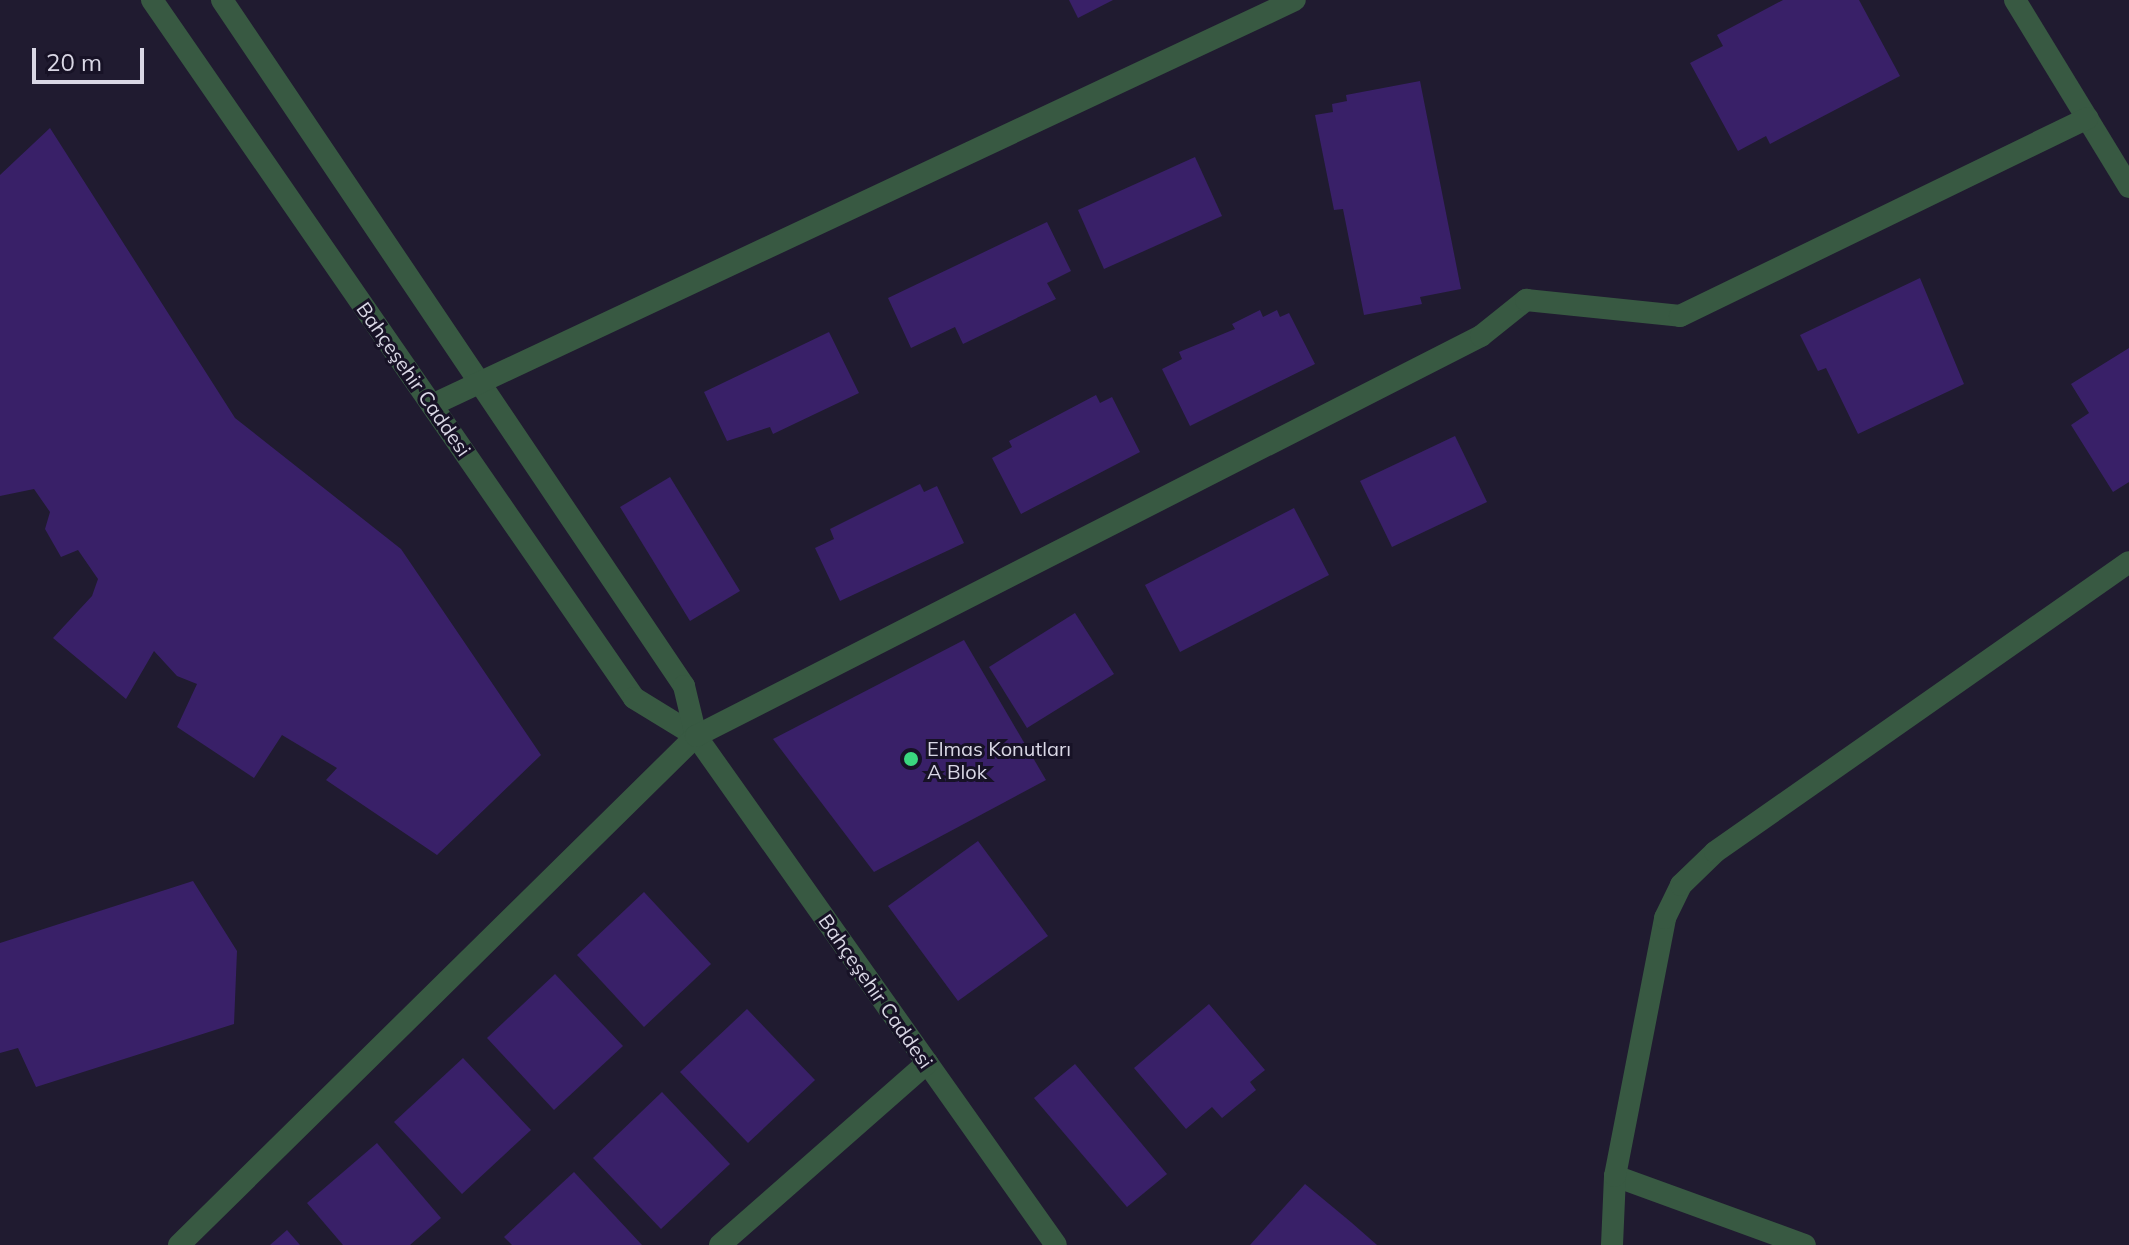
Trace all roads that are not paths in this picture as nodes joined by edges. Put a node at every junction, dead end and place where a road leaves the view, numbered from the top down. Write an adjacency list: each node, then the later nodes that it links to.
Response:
1 (152, 0): 8 (street, Bahçeşehir Caddesi)
2 (222, 0): 7 (street, Bahçeşehir Caddesi)
3 (1295, 0): 7 (street)
4 (2015, 0): 5 (street)
5 (2087, 118): 6 (street); 10 (street)
6 (2129, 187)
7 (480, 384): 8 (street); 10 (street, Bahçeşehir Caddesi)
8 (432, 405): 10 (street, Bahçeşehir Caddesi)
9 (2129, 562): 12 (street)
10 (696, 736): 11 (street, Bahçeşehir Caddesi); 13 (street)
11 (927, 1063): 14 (street); 15 (street, Bahçeşehir Caddesi)
12 (1615, 1176): 16 (street); 17 (street)
13 (179, 1245)
14 (720, 1245)
15 (1056, 1245)
16 (1612, 1245)
17 (1805, 1245)

